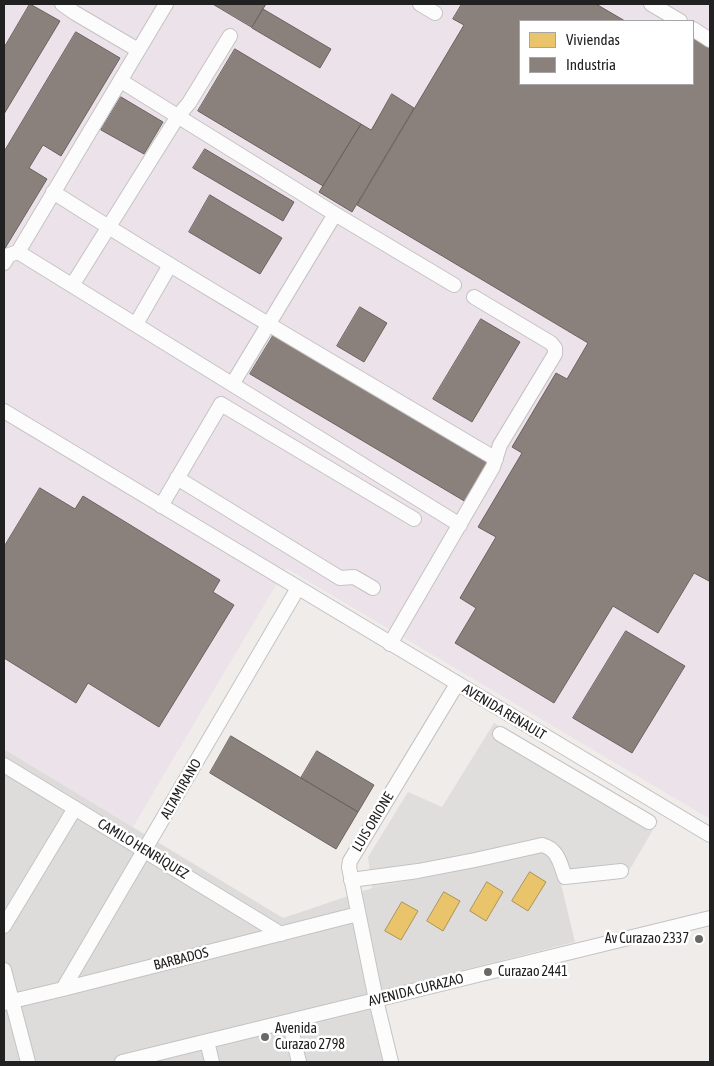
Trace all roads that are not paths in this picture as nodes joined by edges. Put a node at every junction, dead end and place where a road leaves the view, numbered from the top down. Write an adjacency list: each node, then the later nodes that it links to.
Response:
1 (62, 4): 10 (street)
2 (166, 4): 10 (street)
3 (420, 4): 5 (street)
4 (651, 4): 6 (street)
5 (435, 13)
6 (678, 20)
7 (694, 30): 9 (street)
8 (230, 36): 12 (street)
9 (710, 40)
10 (138, 50): 11 (street)
11 (121, 80): 12 (street); 13 (street)
12 (178, 116): 14 (street); 15 (street)
13 (53, 192): 15 (street); 16 (street)
14 (335, 214): 20 (street); 23 (street)
15 (108, 227): 18 (street); 19 (street)
16 (18, 252): 17 (street); 19 (street)
17 (4, 263)
18 (170, 265): 22 (street); 23 (street)
19 (73, 284): 22 (street)
20 (454, 285)
21 (474, 297): 26 (street)
22 (136, 324): 24 (street)
23 (268, 324): 24 (street); 26 (street)
24 (233, 383): 30 (street)
25 (4, 411): 28 (street, AVENIDA RENAULT)
26 (496, 459): 30 (street)
27 (177, 478): 28 (street); 29 (street); 32 (street)
28 (161, 506): 31 (street, AVENIDA RENAULT)
29 (414, 519)
30 (460, 525): 33 (street)
31 (298, 588): 33 (street, AVENIDA RENAULT); 42 (street, ALTAMIRANO)
32 (373, 588)
33 (390, 644): 34 (street, AVENIDA RENAULT)
34 (456, 684): 36 (street, AVENIDA RENAULT); 44 (street, LUIS ORIONE)
35 (500, 734): 37 (street)
36 (565, 749): 37 (street); 41 (street, AVENIDA RENAULT)
37 (555, 767): 40 (street)
38 (5, 769): 39 (street, CAMILO HENRÍQUEZ)
39 (75, 808): 42 (street, CAMILO HENRÍQUEZ); 47 (street)
40 (649, 822)
41 (710, 835)
42 (145, 850): 48 (street, CAMILO HENRÍQUEZ); 50 (street, ALTAMIRANO)
43 (620, 871): 44 (street)
44 (351, 880): 45 (street, LUIS ORIONE)
45 (358, 914): 48 (street, BARBADOS); 51 (street, LUIS ORIONE)
46 (710, 918): 51 (street, AVENIDA CURAZAO)
47 (4, 926)
48 (281, 934): 50 (street, BARBADOS)
49 (4, 970): 52 (street)
50 (62, 989): 52 (street, BARBADOS)
51 (376, 1000): 53 (street, AVENIDA CURAZAO); 59 (street, LUIS ORIONE)
52 (8, 1002): 55 (street)
53 (289, 1021): 54 (street, AVENIDA CURAZAO); 58 (street)
54 (207, 1041): 56 (street, AVENIDA CURAZAO); 57 (street)
55 (28, 1062)
56 (122, 1062)
57 (212, 1062)
58 (299, 1062)
59 (391, 1062)

